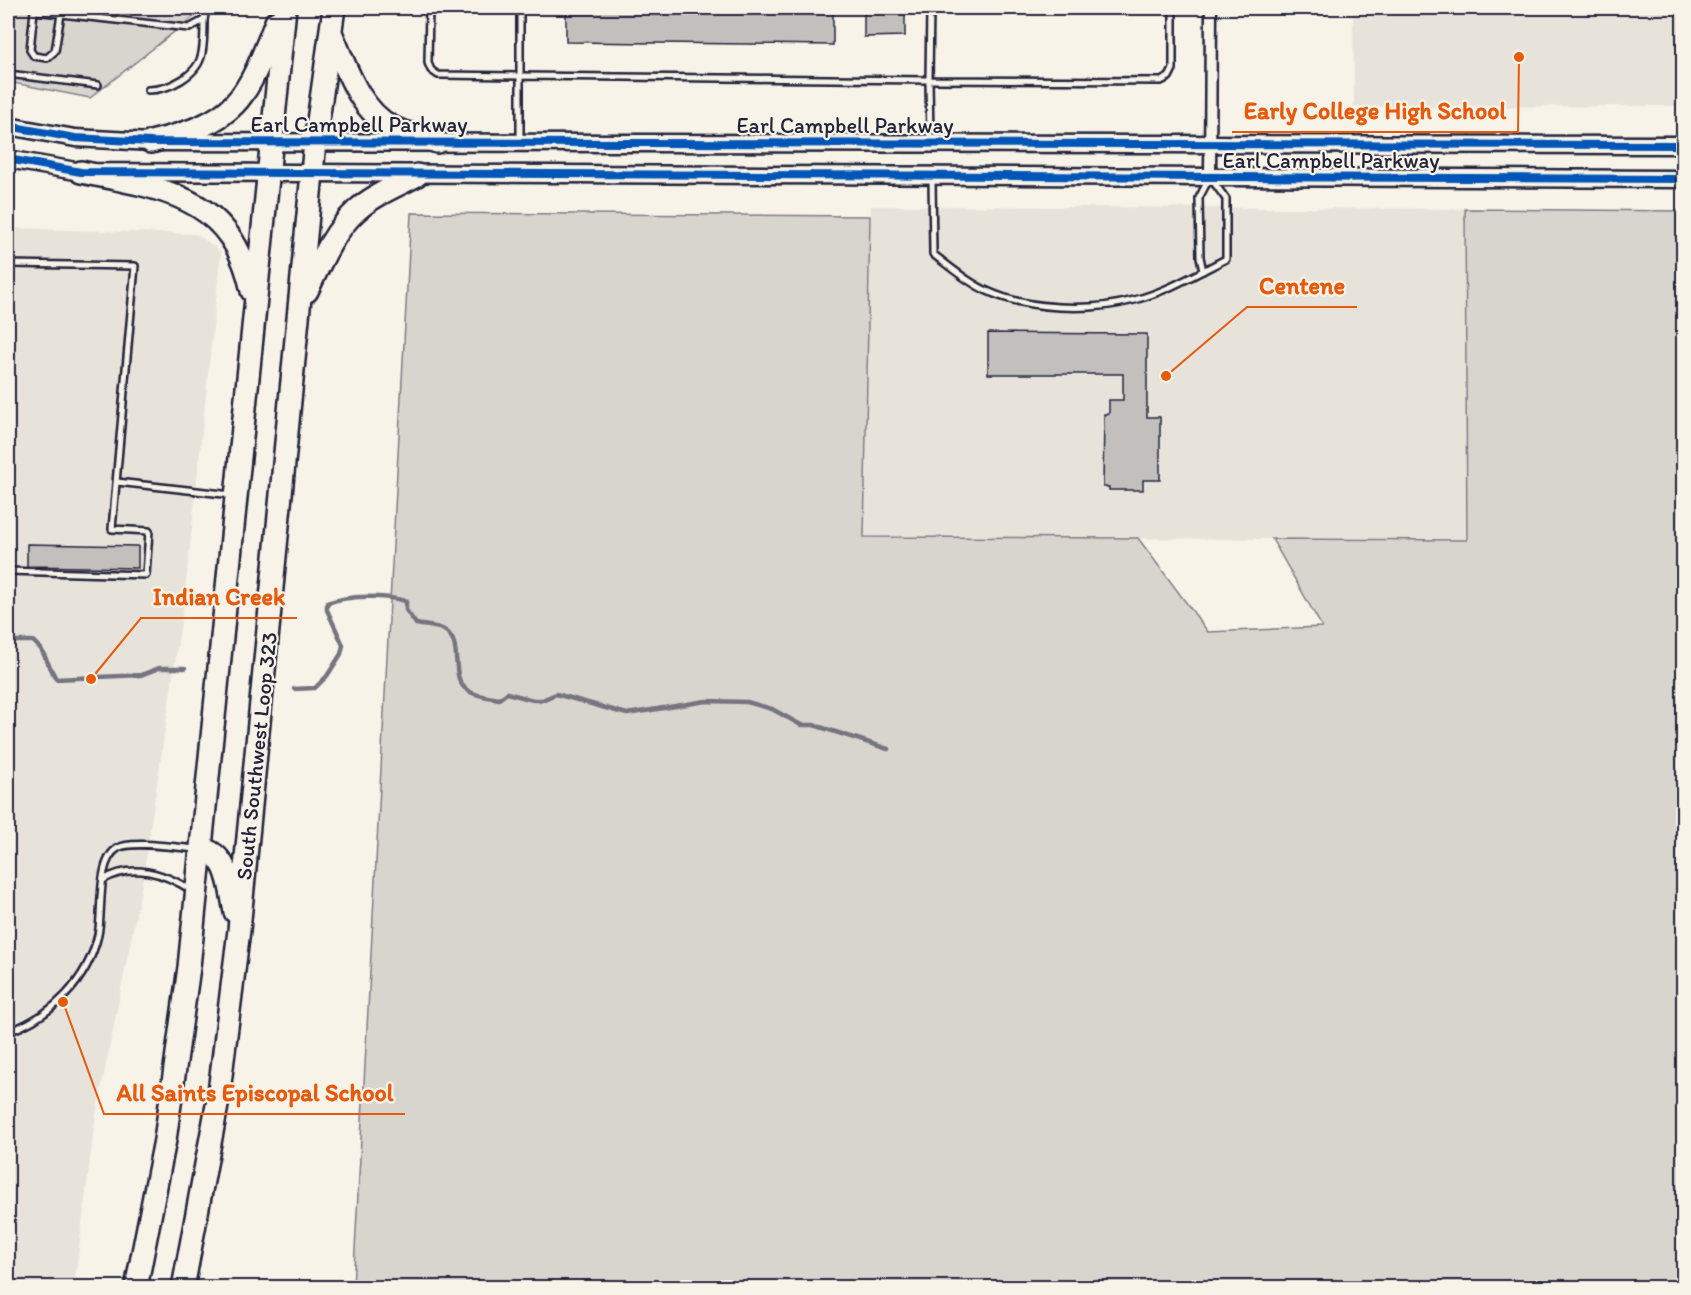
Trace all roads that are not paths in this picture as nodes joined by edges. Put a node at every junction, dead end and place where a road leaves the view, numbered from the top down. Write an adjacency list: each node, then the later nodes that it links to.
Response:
1 (206, 8): 11 (lane)
2 (283, 8): 19 (highway); 20 (highway, South Southwest Loop 323)
3 (334, 8): 12 (highway, South Southwest Loop 323)
4 (429, 8): 14 (lane)
5 (520, 8): 14 (lane)
6 (930, 8): 15 (lane)
7 (1173, 8): 15 (lane)
8 (1211, 8): 25 (street)
9 (34, 9): 10 (lane); 10 (lane)
10 (61, 14): 11 (lane)
11 (204, 20): 17 (lane)
12 (332, 35): 21 (highway, South Southwest Loop 323); 22 (highway)
13 (8, 74): 16 (lane)
14 (520, 76): 15 (lane); 23 (lane)
15 (929, 80): 24 (lane)
16 (98, 85)
17 (148, 90)
18 (8, 126): 19 (main road, Earl Campbell Parkway)
19 (151, 142): 20 (main road, Earl Campbell Parkway)
20 (270, 142): 21 (main road, Earl Campbell Parkway); 29 (highway, South Southwest Loop 323)
21 (315, 142): 22 (main road, Earl Campbell Parkway); 30 (highway, South Southwest Loop 323)
22 (437, 142): 23 (main road, Earl Campbell Parkway)
23 (520, 142): 24 (main road, Earl Campbell Parkway)
24 (930, 143): 25 (main road, Earl Campbell Parkway)
25 (1210, 144): 26 (main road, Earl Campbell Parkway); 33 (street)
26 (1683, 145)
27 (8, 159): 28 (main road, Earl Campbell Parkway)
28 (81, 172): 29 (main road, Earl Campbell Parkway); 38 (highway)
29 (266, 174): 30 (main road, Earl Campbell Parkway); 38 (highway, South Southwest Loop 323)
30 (313, 174): 31 (main road, Earl Campbell Parkway); 37 (highway, South Southwest Loop 323)
31 (417, 176): 32 (main road, Earl Campbell Parkway); 37 (highway)
32 (932, 176): 33 (main road, Earl Campbell Parkway); 36 (lane)
33 (1210, 177): 34 (main road, Earl Campbell Parkway); 36 (lane); 36 (lane)
34 (1683, 179)
35 (8, 264): 39 (lane)
36 (1203, 271)
37 (301, 302): 45 (highway, South Southwest Loop 323)
38 (256, 310): 40 (highway, South Southwest Loop 323)
39 (117, 482): 40 (lane); 41 (lane)
40 (236, 496): 42 (highway, South Southwest Loop 323)
41 (8, 571)
42 (201, 849): 43 (lane); 44 (highway, South Southwest Loop 323); 45 (highway)
43 (103, 880): 44 (lane); 46 (lane)
44 (196, 894): 47 (highway, South Southwest Loop 323)
45 (239, 930): 48 (highway, South Southwest Loop 323)
46 (8, 1032)
47 (136, 1287)
48 (183, 1287)

